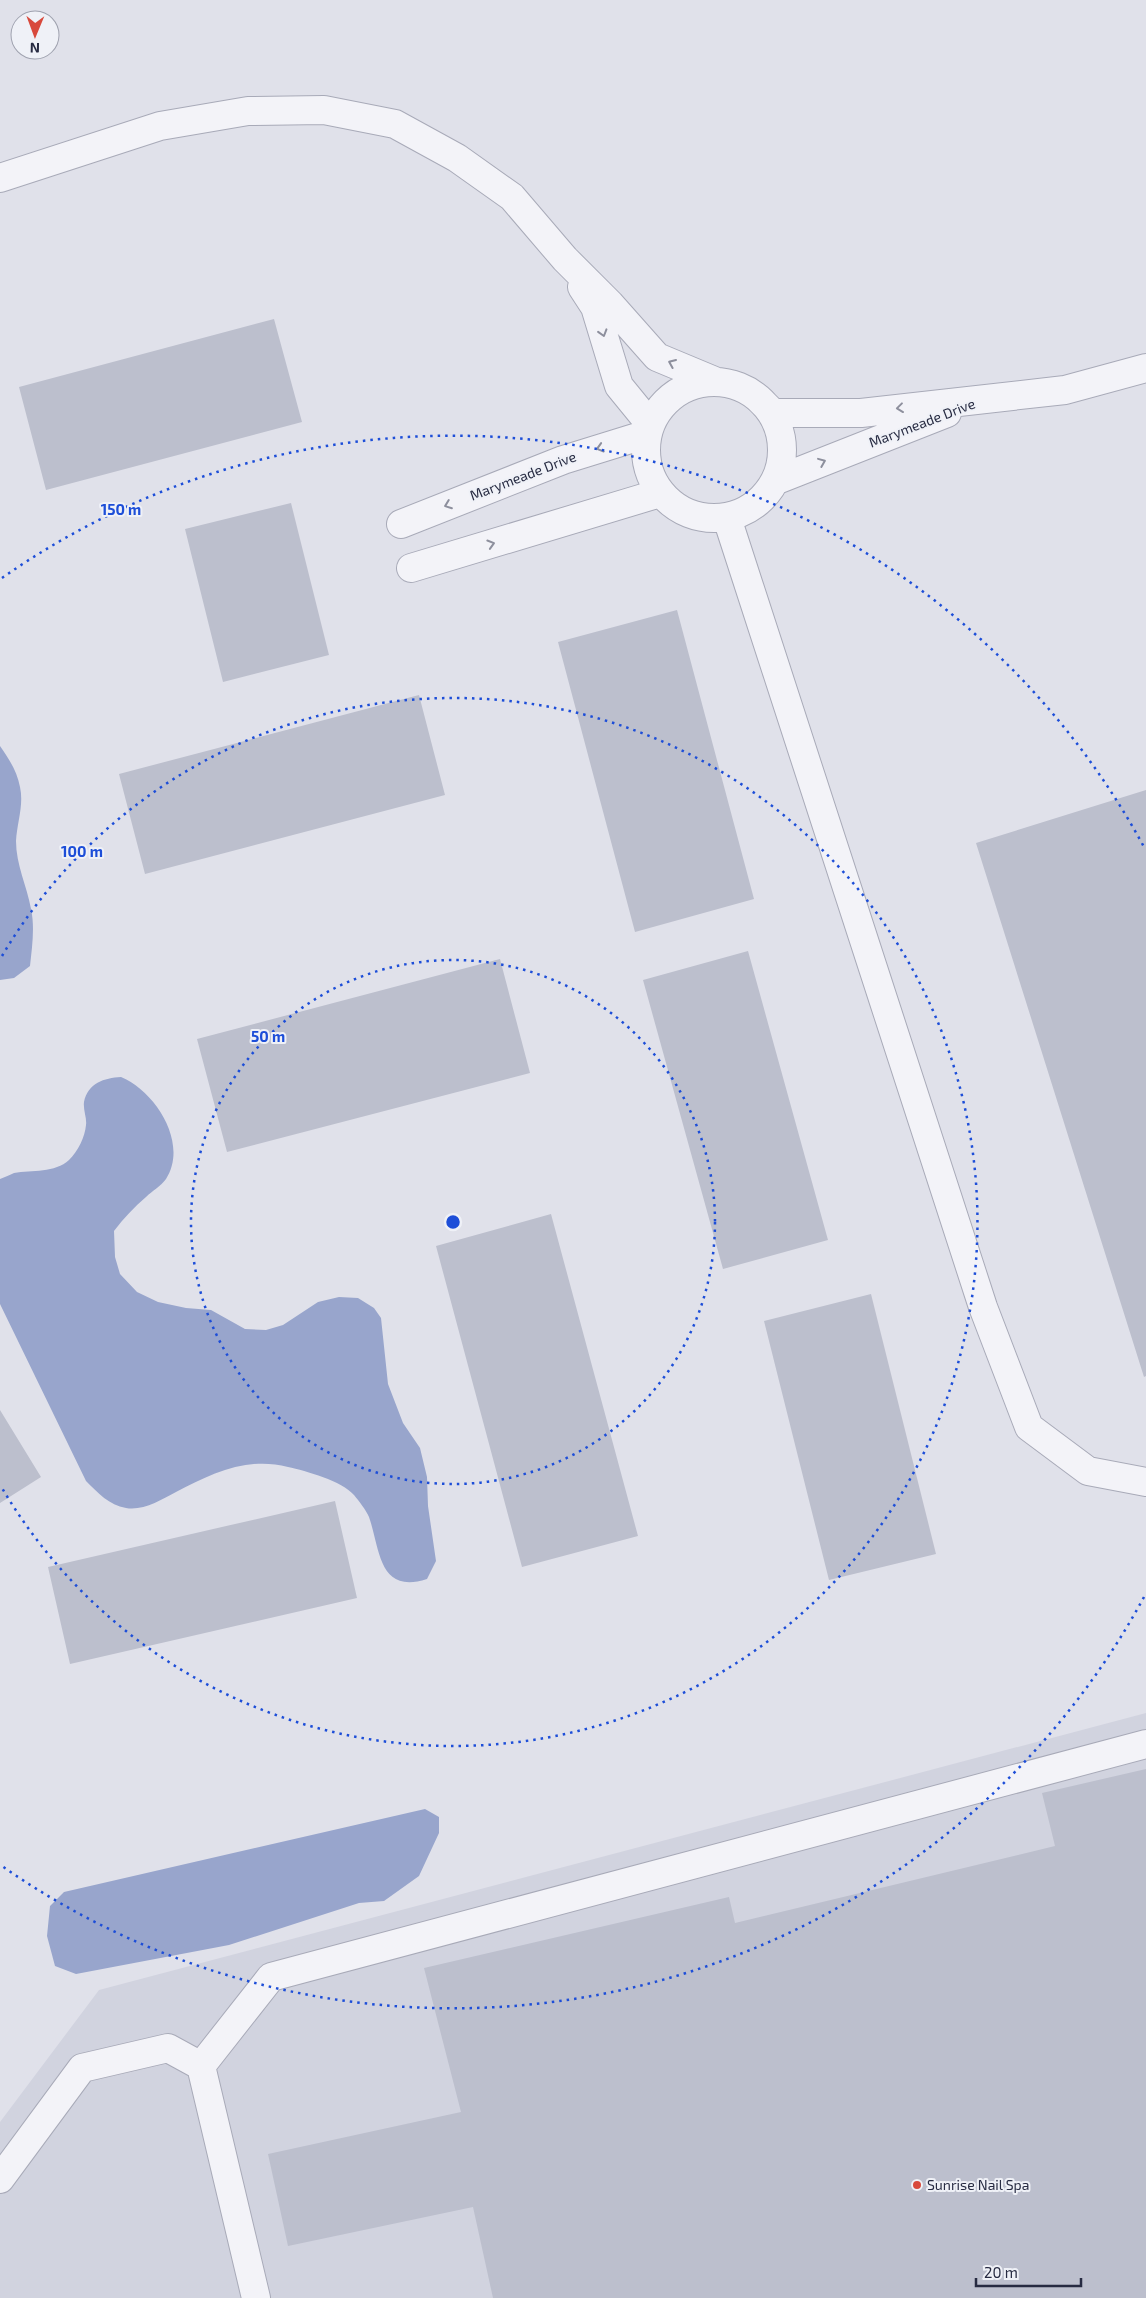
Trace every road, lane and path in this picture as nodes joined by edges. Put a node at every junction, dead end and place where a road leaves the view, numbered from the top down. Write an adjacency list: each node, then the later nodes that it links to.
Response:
1 (0, 178): 2 (street)
2 (566, 259): 4 (street, one-way to 2); 7 (street, one-way to 7)
3 (1146, 368): 6 (street, Marymeade Drive)
4 (717, 382): 5 (street); 7 (street)
5 (754, 394): 6 (street, Marymeade Drive, one-way to 5); 8 (street)
6 (983, 398): 8 (street, Marymeade Drive, one-way to 6)
7 (648, 429): 9 (street); 11 (street, Marymeade Drive, one-way to 11)
8 (777, 480): 10 (street)
9 (660, 493): 10 (street); 12 (street, one-way to 9)
10 (727, 518): 13 (street)
11 (401, 524)
12 (411, 568)
13 (1146, 1482)
14 (1146, 1744): 15 (street)
15 (201, 2066): 16 (street); 17 (street)
16 (0, 2179)
17 (256, 2298)

